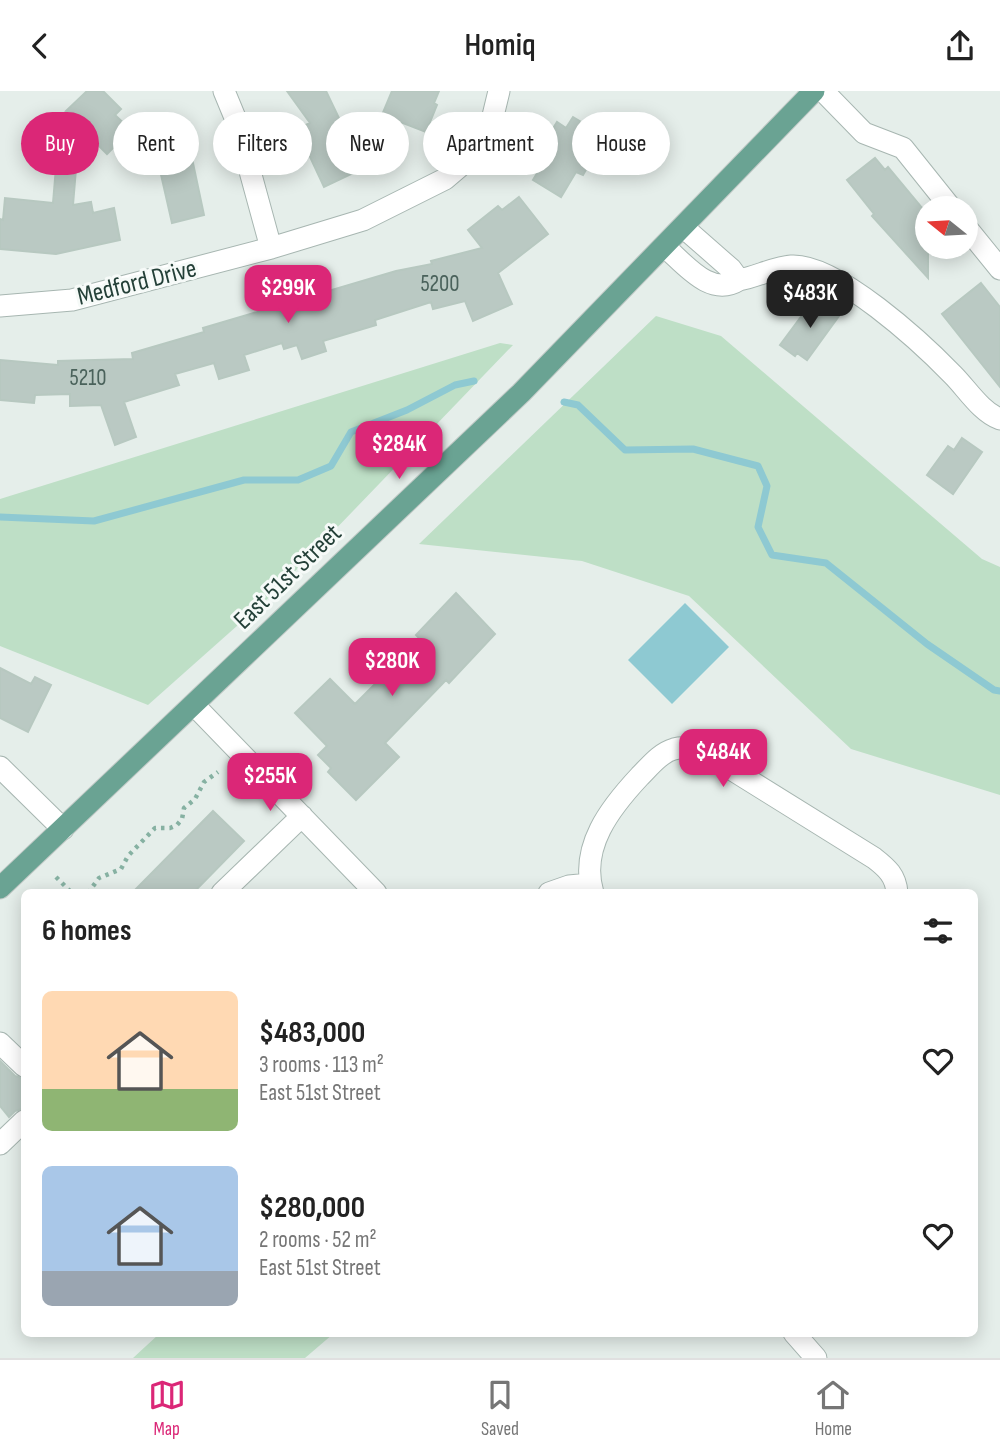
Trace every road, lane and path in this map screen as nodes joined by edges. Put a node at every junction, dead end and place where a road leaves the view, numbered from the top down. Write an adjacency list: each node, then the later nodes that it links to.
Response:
1 (224, 91): 9 (street)
2 (499, 91): 9 (street, Medford Drive)
3 (814, 91): 6 (main road, East 51st Street)
4 (823, 91): 5 (street)
5 (941, 196)
6 (683, 227): 8 (main road, East 51st Street); 11 (street)
7 (978, 242): 10 (street)
8 (664, 246): 11 (street); 14 (main road, East 51st Street)
9 (271, 248): 12 (street, Medford Drive)
10 (1000, 269)
11 (739, 280): 13 (street)
12 (0, 306)
13 (1000, 419)
14 (194, 705): 17 (street); 18 (main road, East 51st Street)
15 (0, 767): 18 (street)
16 (218, 772): 23 (path)
17 (302, 816): 24 (street); 25 (street)
18 (63, 829): 20 (main road, East 51st Street)
19 (57, 877): 22 (path)
20 (0, 888)
21 (592, 888): 26 (street); 27 (street)
22 (68, 889)
23 (91, 889)
24 (226, 889)
25 (372, 889)
26 (559, 889)
27 (896, 889)
28 (0, 1043): 29 (street)
29 (21, 1063)
30 (21, 1124): 31 (street)
31 (0, 1144)
32 (798, 1337): 33 (street)
33 (816, 1358)

